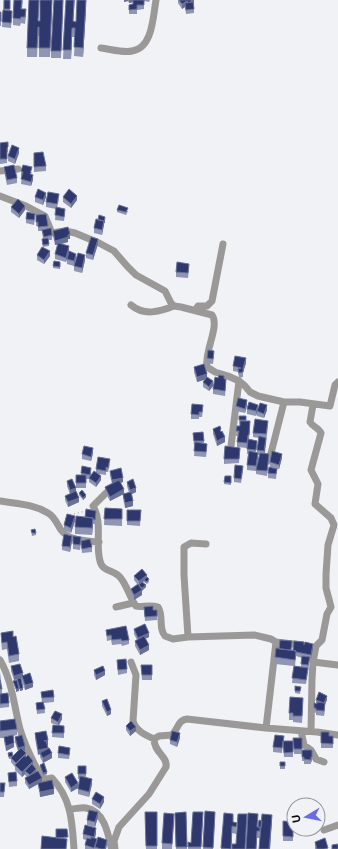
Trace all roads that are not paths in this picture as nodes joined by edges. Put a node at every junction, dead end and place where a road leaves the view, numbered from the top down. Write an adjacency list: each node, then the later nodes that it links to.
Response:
1 (156, 0): 2 (street)
2 (101, 48)
3 (18, 169): 4 (street)
4 (0, 171)
5 (0, 196): 8 (street)
6 (223, 244): 9 (street)
7 (131, 305): 8 (street)
8 (174, 306): 9 (street)
9 (195, 310): 10 (street)
10 (239, 381): 12 (street); 14 (street)
11 (338, 382): 13 (street)
12 (284, 402): 13 (street); 15 (street)
13 (313, 404): 24 (street)
14 (231, 446)
15 (269, 461)
16 (106, 493): 18 (street)
17 (0, 502): 18 (street)
18 (99, 542): 20 (street)
19 (206, 544): 22 (street)
20 (133, 603): 21 (street); 22 (street)
21 (116, 607)
22 (188, 637): 23 (street)
23 (276, 642): 24 (street); 29 (street)
24 (316, 646): 27 (street)
25 (0, 660): 35 (street)
26 (130, 662): 33 (street)
27 (313, 662): 28 (street); 31 (street)
28 (338, 665)
29 (266, 728): 30 (street); 33 (street)
30 (301, 731): 31 (street); 34 (street)
31 (311, 731): 32 (street)
32 (338, 735)
33 (154, 739): 40 (street)
34 (324, 762)
35 (70, 809): 38 (street); 39 (street)
36 (338, 825): 37 (street)
37 (326, 829)
38 (74, 849)
39 (112, 849)
40 (115, 849)

